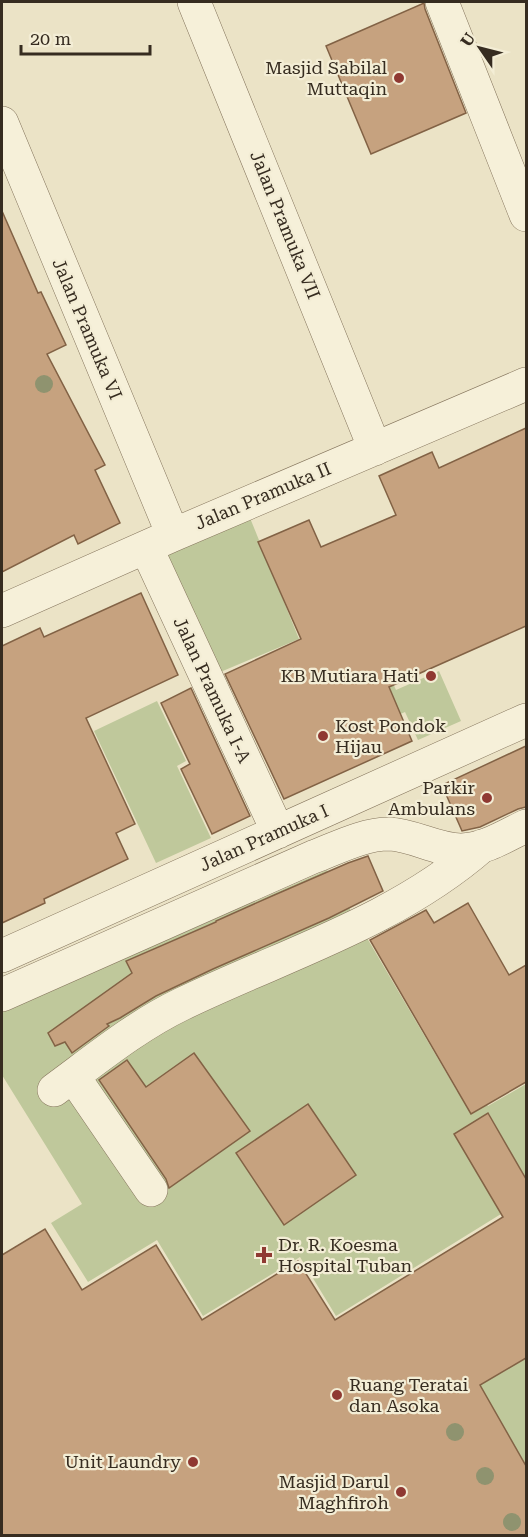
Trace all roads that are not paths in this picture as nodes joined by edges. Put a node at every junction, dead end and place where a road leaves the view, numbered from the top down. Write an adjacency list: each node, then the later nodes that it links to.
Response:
1 (194, 2): 6 (street, Jalan Pramuka VII)
2 (442, 2): 4 (street)
3 (2, 123): 7 (street, Jalan Pramuka VI)
4 (526, 215)
5 (526, 384): 6 (street, Jalan Pramuka II)
6 (375, 449): 7 (street, Jalan Pramuka II)
7 (159, 541): 8 (street, Jalan Pramuka II); 11 (street, Jalan Pramuka I-A)
8 (4, 603)
9 (526, 720): 11 (street, Jalan Pramuka I)
10 (526, 826): 12 (street)
11 (278, 832): 13 (street, Jalan Pramuka I)
12 (482, 846): 14 (street); 15 (street)
13 (2, 956)
14 (2, 995)
15 (151, 1190)

